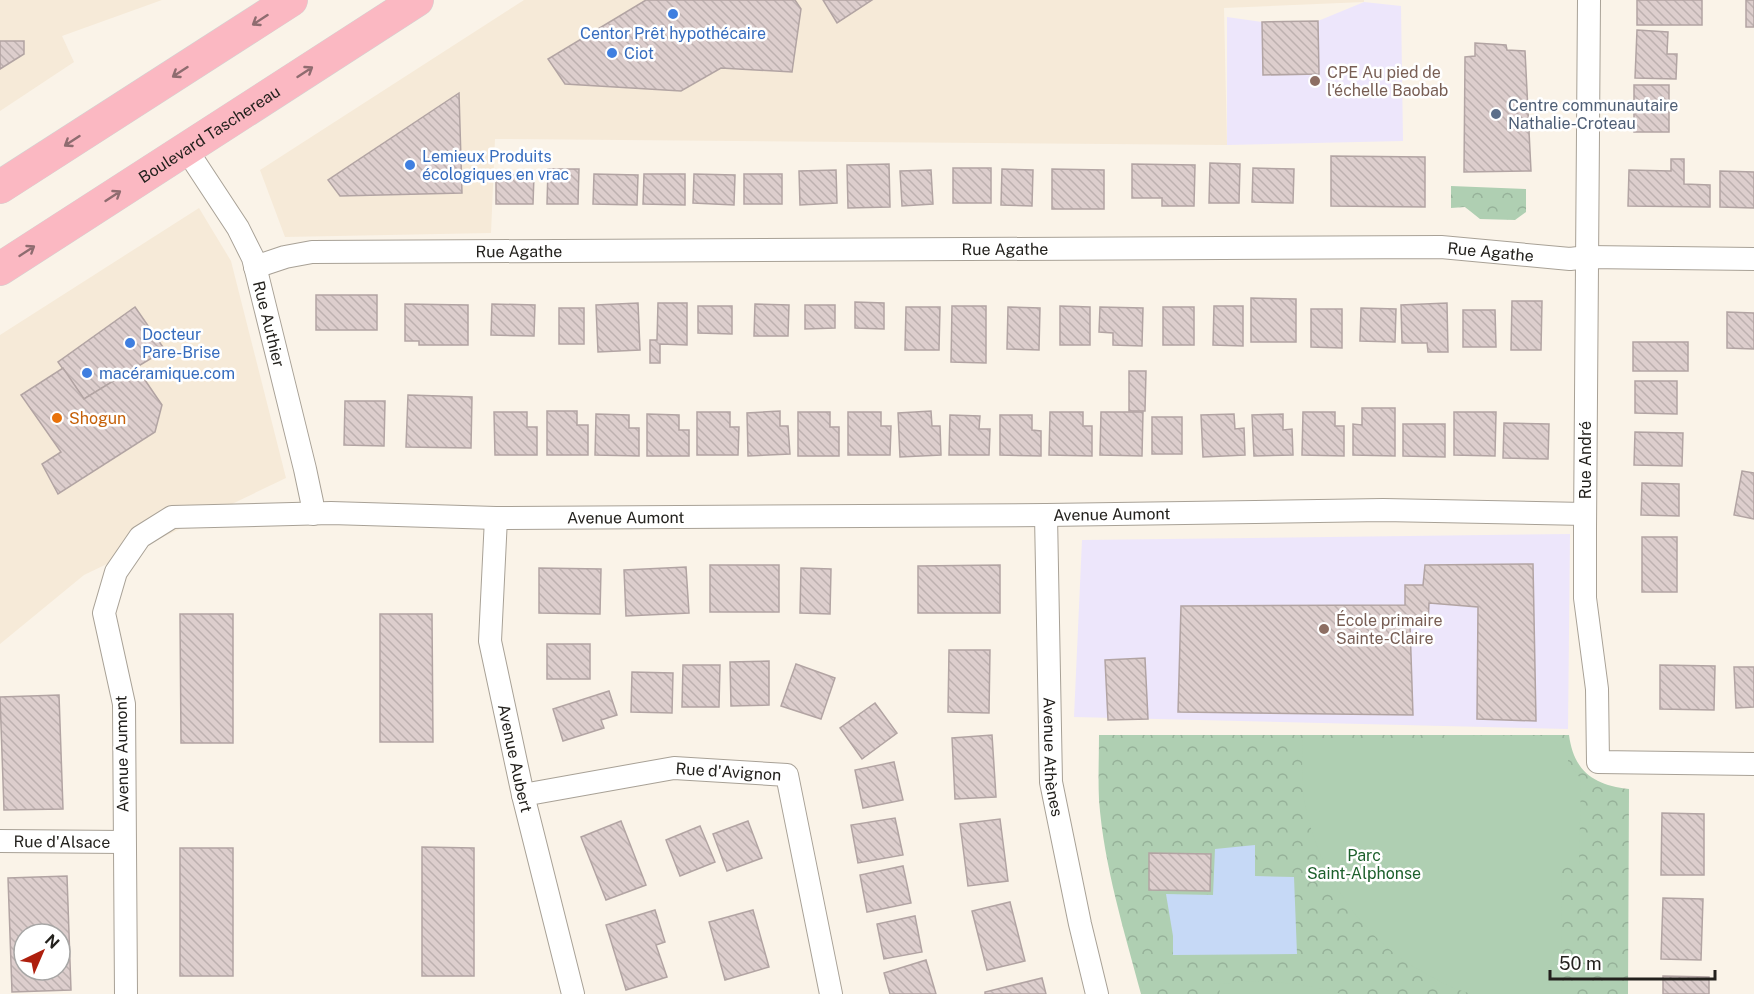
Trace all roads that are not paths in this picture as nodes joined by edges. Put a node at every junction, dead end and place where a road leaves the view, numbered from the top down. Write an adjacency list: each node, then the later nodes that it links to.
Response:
1 (291, 0): 5 (main road, one-way to 5)
2 (417, 0): 4 (main road, Boulevard Taschereau, one-way to 2)
3 (1589, 0): 6 (street, Rue André)
4 (186, 150): 8 (street, Rue Authier); 9 (main road, Boulevard Taschereau, one-way to 4)
5 (0, 187)
6 (1587, 257): 7 (street, Rue Agathe); 8 (street, Rue Agathe); 11 (street, Rue André)
7 (1754, 259)
8 (255, 267): 10 (street, Rue Authier)
9 (0, 269)
10 (313, 514): 13 (street, Avenue Aumont); 17 (street, Avenue Aumont)
11 (1585, 514): 12 (street, Avenue Aumont); 14 (street, Rue André)
12 (1046, 515): 13 (street, Avenue Aumont); 21 (street, Avenue Athènes)
13 (496, 518): 15 (street, Avenue Aubert)
14 (1754, 764)
15 (523, 795): 19 (street, Avenue Aubert); 20 (street, Rue d'Avignon)
16 (0, 841): 17 (street, Rue d'Alsace)
17 (124, 842): 18 (street, Avenue Aumont)
18 (126, 994)
19 (573, 994)
20 (831, 994)
21 (1097, 994)

